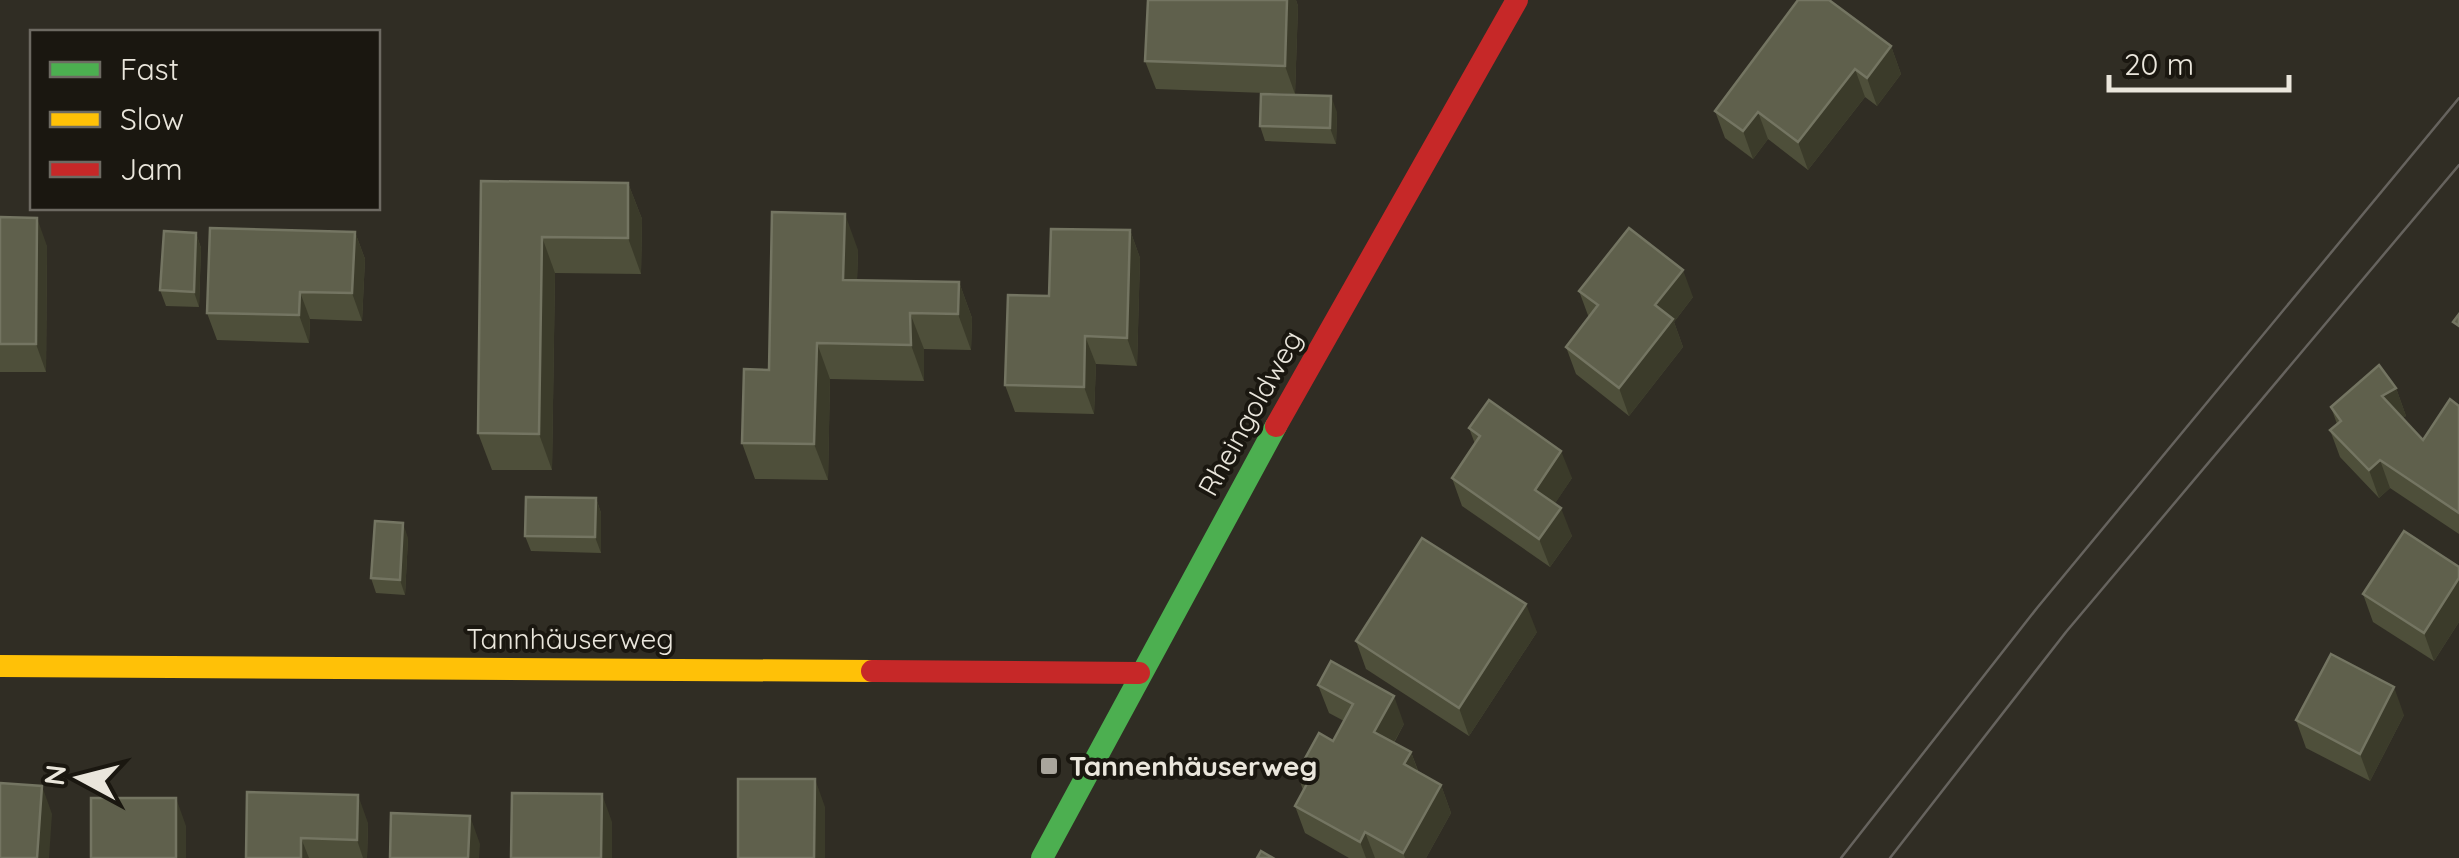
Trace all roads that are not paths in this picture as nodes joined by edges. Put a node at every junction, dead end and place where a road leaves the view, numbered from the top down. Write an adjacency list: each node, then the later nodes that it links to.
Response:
1 (1517, 0): 3 (street, Rheingoldweg)
2 (0, 666): 3 (street, Tannhäuserweg)
3 (1140, 673): 4 (street, Rheingoldweg)
4 (1042, 858)

